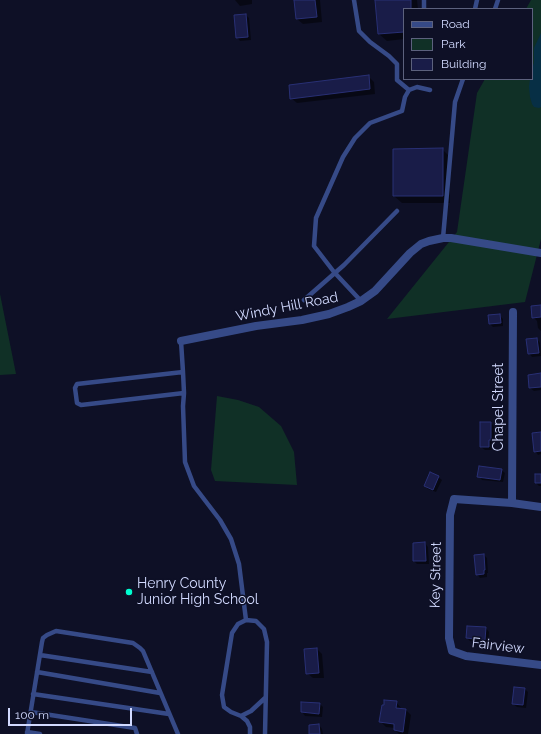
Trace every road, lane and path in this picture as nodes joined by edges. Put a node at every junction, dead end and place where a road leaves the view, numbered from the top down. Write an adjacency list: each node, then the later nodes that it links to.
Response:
1 (354, 0): 3 (lane)
2 (463, 80): 6 (lane)
3 (409, 90): 4 (lane); 8 (lane)
4 (430, 90)
5 (397, 211): 8 (lane)
6 (443, 238): 7 (street, Windy Hill Road); 10 (street, Windy Hill Road)
7 (541, 253)
8 (334, 272): 9 (lane); 10 (lane)
9 (304, 300)
10 (361, 301): 12 (street, Windy Hill Road)
11 (512, 312): 15 (street, Chapel Street)
12 (181, 341): 13 (lane)
13 (183, 372): 14 (lane); 14 (lane)
14 (184, 393): 17 (lane)
15 (512, 502): 16 (street); 18 (street, Key Street)
16 (541, 507)
17 (246, 620): 25 (lane); 28 (lane)
18 (452, 651): 20 (street, Fairview)
19 (40, 655): 21 (lane); 22 (lane); 22 (lane)
20 (541, 665)
21 (37, 672): 23 (lane); 24 (lane)
22 (152, 672): 23 (lane)
23 (160, 693): 27 (lane)
24 (34, 694): 26 (lane); 27 (lane)
25 (265, 698): 28 (lane); 34 (lane)
26 (31, 712): 29 (lane); 31 (lane)
27 (169, 714): 32 (lane)
28 (241, 716): 33 (lane)
29 (27, 733): 30 (lane)
30 (40, 734)
31 (137, 734)
32 (178, 734)
33 (250, 734)
34 (265, 734)

